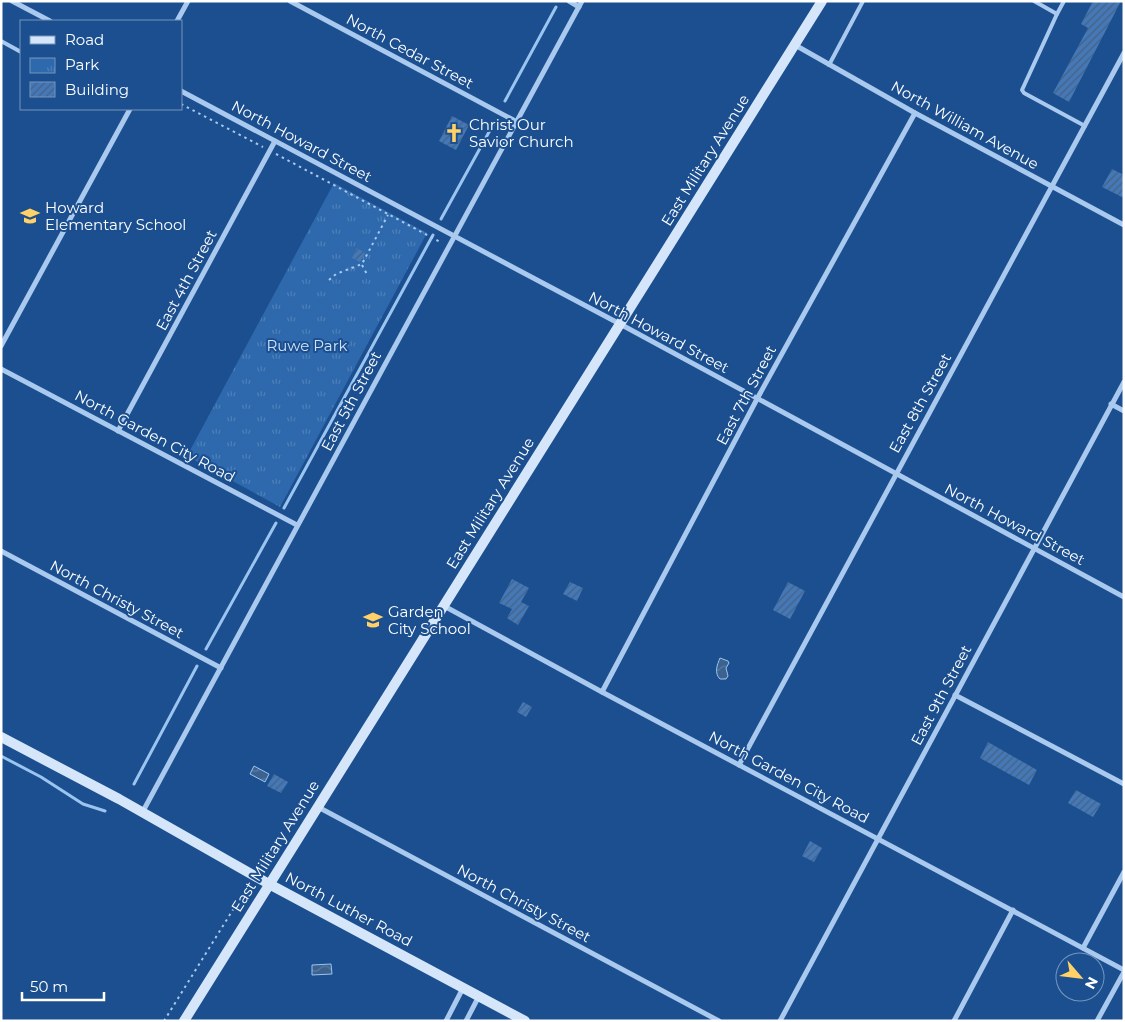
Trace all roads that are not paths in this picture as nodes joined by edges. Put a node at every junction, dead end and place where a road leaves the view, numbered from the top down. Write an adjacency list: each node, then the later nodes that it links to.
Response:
1 (12, 1): 11 (street)
2 (188, 1): 12 (street)
3 (290, 1): 21 (street, North Cedar Street)
4 (569, 1): 9 (street)
5 (822, 1): 14 (main road, East Military Avenue)
6 (863, 1): 17 (lane)
7 (1034, 1): 10 (lane)
8 (1064, 1): 10 (lane)
9 (581, 4): 21 (street, East 5th Street)
10 (1057, 14): 22 (lane)
11 (48, 20)
12 (178, 20)
13 (1, 41): 15 (lane)
14 (795, 45): 17 (street, North William Avenue); 27 (main road, East Military Avenue)
15 (20, 51)
16 (1124, 53): 22 (street, East 8th Street)
17 (829, 65): 20 (street, North William Avenue)
18 (182, 92): 23 (street, North Howard Street)
19 (129, 110): 28 (street)
20 (915, 113): 24 (street, North William Avenue); 31 (street, East 7th Street)
21 (517, 122): 26 (street, East 5th Street)
22 (1085, 126): 24 (street, East 8th Street)
23 (275, 141): 26 (street, North Howard Street); 34 (street, East 4th Street)
24 (1052, 187): 25 (street, North William Avenue); 35 (street, East 8th Street)
25 (1124, 225)
26 (454, 236): 27 (street, North Howard Street); 36 (street, East 5th Street)
27 (620, 324): 31 (street, North Howard Street); 40 (main road, East Military Avenue)
28 (1, 346)
29 (1, 369): 34 (street, North Garden City Road)
30 (1124, 382): 32 (street, East 9th Street)
31 (757, 400): 35 (street, North Howard Street); 42 (street, East 7th Street)
32 (1112, 404): 33 (street); 37 (street, East 9th Street)
33 (1124, 411)
34 (118, 430): 36 (street, North Garden City Road)
35 (896, 474): 37 (street, North Howard Street); 45 (street, East 8th Street)
36 (298, 525): 41 (street, East 5th Street)
37 (1033, 549): 39 (street, North Howard Street); 43 (street, East 9th Street)
38 (1, 551): 41 (street, North Christy Street)
39 (1124, 597)
40 (444, 606): 42 (street, North Garden City Road); 47 (main road, East Military Avenue)
41 (221, 668): 48 (street, East 5th Street)
42 (602, 692): 45 (street, North Garden City Road)
43 (955, 695): 46 (street); 49 (street, East 9th Street)
44 (1, 737): 48 (main road, North Luther Road)
45 (739, 765): 49 (street, North Garden City Road)
46 (1124, 784)
47 (318, 807): 51 (main road, East Military Avenue); 61 (street, North Christy Street)
48 (142, 813): 51 (main road, North Luther Road)
49 (878, 839): 52 (street, North Garden City Road); 62 (street, East 9th Street)
50 (1124, 872): 53 (street)
51 (269, 884): 55 (main road, North Luther Road); 57 (main road, East Military Avenue)
52 (1013, 910): 53 (street, North Garden City Road); 63 (street)
53 (1083, 948): 54 (street, North Garden City Road)
54 (1124, 971): 64 (street)
55 (464, 987): 56 (main road, North Luther Road); 58 (street)
56 (479, 996): 59 (street); 60 (main road, North Luther Road)
57 (184, 1021)
58 (446, 1021)
59 (466, 1021)
60 (525, 1021)
61 (719, 1021)
62 (780, 1021)
63 (954, 1021)
64 (1097, 1021)

